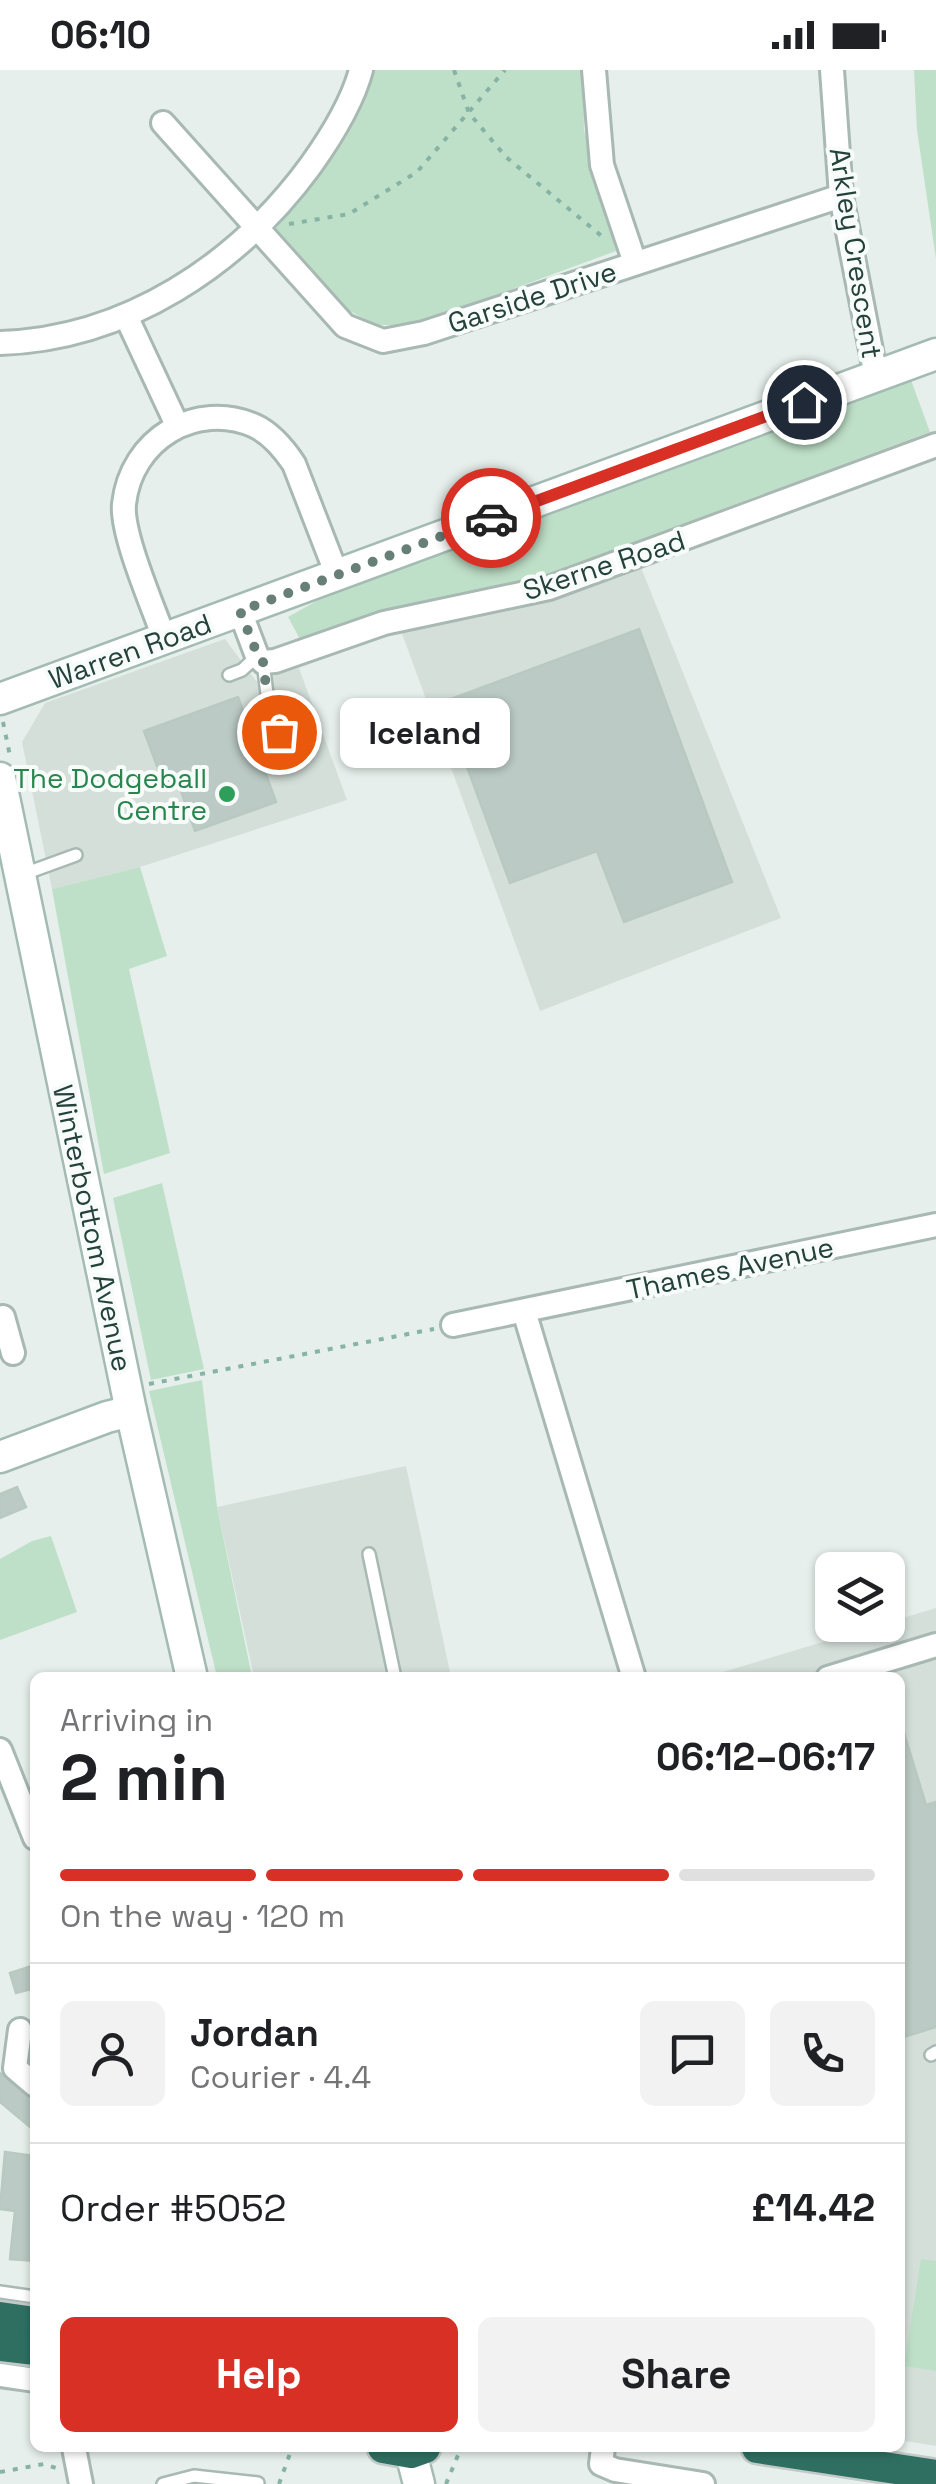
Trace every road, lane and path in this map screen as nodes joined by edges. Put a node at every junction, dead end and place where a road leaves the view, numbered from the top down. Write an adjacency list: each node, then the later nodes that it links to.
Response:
1 (361, 70): 9 (street)
2 (454, 70): 6 (path)
3 (505, 70): 6 (path)
4 (594, 70): 11 (street)
5 (832, 70): 8 (street, Arkley Crescent)
6 (469, 112): 9 (path); 10 (path)
7 (163, 123): 9 (street, Garside Drive)
8 (842, 196): 11 (street, Garside Drive); 15 (street, Arkley Crescent)
9 (256, 230): 11 (street, Garside Drive); 12 (street)
10 (606, 240)
11 (634, 264)
12 (126, 316): 13 (street); 16 (street)
13 (0, 343)
14 (936, 354): 15 (street, Warren Road)
15 (876, 376): 18 (street, Warren Road)
16 (177, 425): 18 (street); 20 (street)
17 (936, 445): 21 (street, Skerne Road)
18 (336, 576): 19 (street, Warren Road)
19 (240, 611): 20 (street, Warren Road); 21 (street)
20 (164, 638): 23 (street, Warren Road)
21 (260, 659): 22 (lane); 24 (lane)
22 (228, 675)
23 (0, 698)
24 (290, 762)
25 (0, 778): 27 (street, Winterbottom Avenue)
26 (76, 855): 27 (lane)
27 (21, 875): 33 (street, Winterbottom Avenue)
28 (936, 1225): 29 (street, Thames Avenue)
29 (524, 1310): 31 (street, Thames Avenue); 39 (street)
30 (0, 1318): 32 (street)
31 (454, 1325): 33 (path)
32 (13, 1352)
33 (135, 1399): 34 (street); 37 (street, Winterbottom Avenue)
34 (0, 1457)
35 (369, 1554): 38 (lane)
36 (936, 1645): 40 (street)
37 (191, 1672)
38 (394, 1672)
39 (632, 1672)
40 (848, 1672)
41 (0, 1750): 42 (street)
42 (30, 1825)
43 (18, 2028): 44 (street)
44 (30, 2080)
45 (0, 2292): 46 (lane)
46 (30, 2296)
47 (0, 2317): 48 (highway)
48 (30, 2321)
49 (0, 2346): 50 (highway)
50 (30, 2349)
51 (0, 2375): 52 (street)
52 (30, 2379)
53 (75, 2452): 62 (street)
54 (290, 2452): 65 (path)
55 (407, 2452): 66 (street)
56 (458, 2452): 67 (path)
57 (602, 2452): 68 (street)
58 (808, 2452): 59 (highway)
59 (860, 2456): 61 (highway)
60 (0, 2472): 62 (path)
61 (936, 2476)
62 (79, 2480)
63 (258, 2483): 64 (lane)
64 (164, 2484)
65 (278, 2484)
66 (419, 2484)
67 (446, 2484)
68 (704, 2484)

